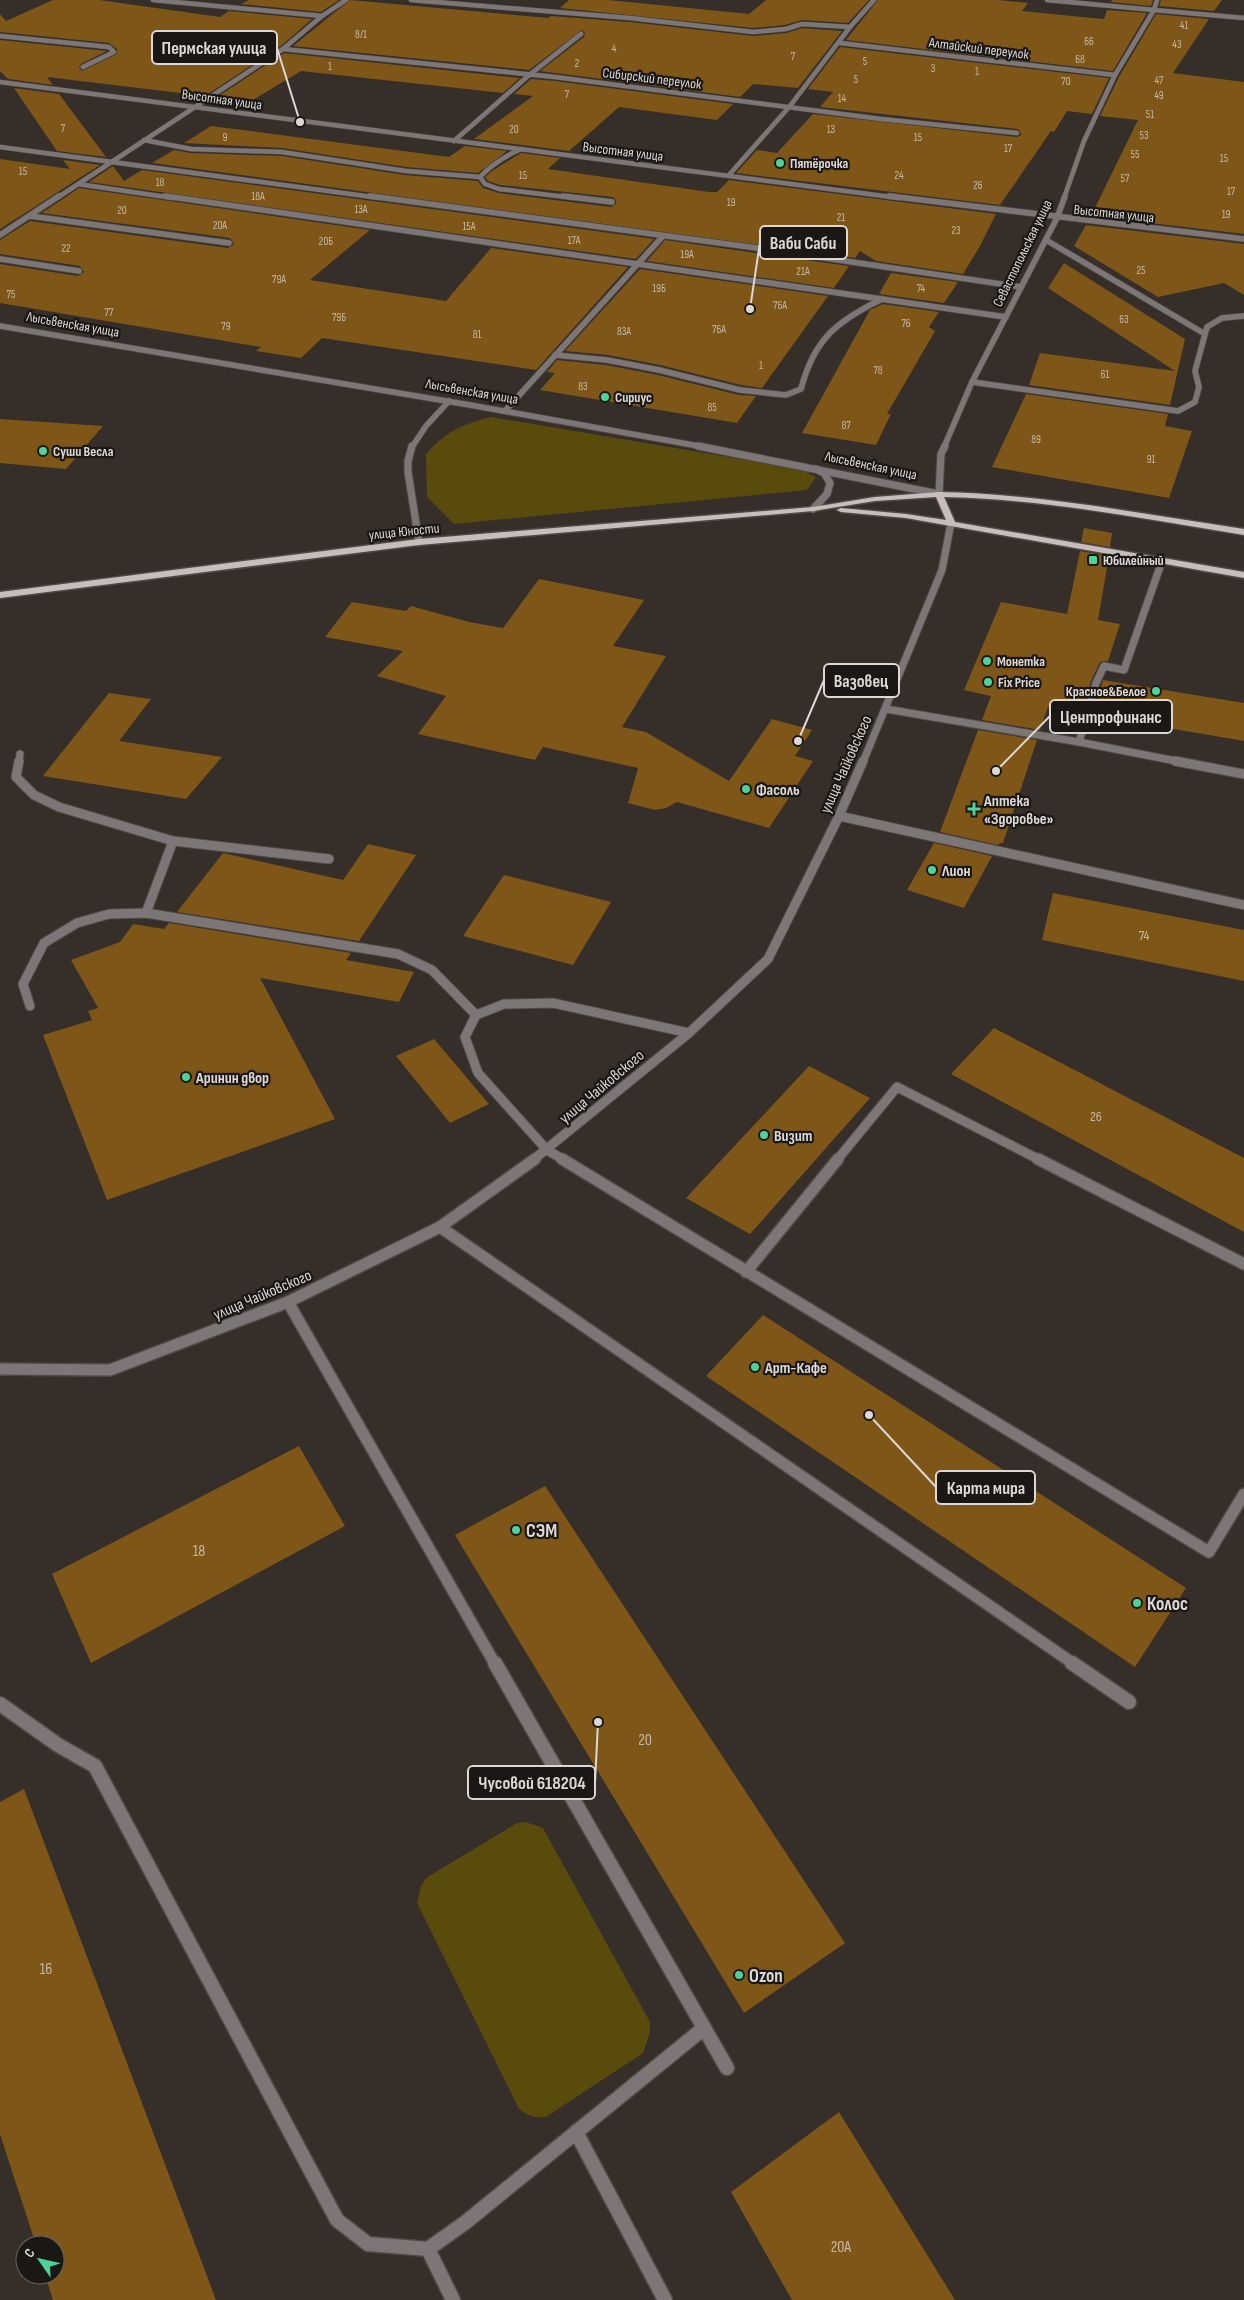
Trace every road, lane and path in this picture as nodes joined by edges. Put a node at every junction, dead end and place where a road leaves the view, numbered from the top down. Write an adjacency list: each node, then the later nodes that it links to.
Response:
1 (153, 0): 8 (street)
2 (346, 0): 8 (street)
3 (411, 0): 10 (street)
4 (874, 0): 10 (street)
5 (1046, 0): 7 (street)
6 (1157, 0): 7 (street, Севастопольская улица)
7 (1154, 10): 9 (street); 16 (street, Севастопольская улица)
8 (322, 16): 14 (street)
9 (1244, 18)
10 (850, 27): 13 (street)
11 (581, 34): 17 (street)
12 (0, 36): 15 (street)
13 (840, 43): 16 (street, Алтайский переулок); 19 (street)
14 (283, 49): 17 (street, Сибирский переулок); 20 (street)
15 (83, 67)
16 (1115, 75): 32 (street, Севастопольская улица)
17 (528, 76): 19 (street, Сибирский переулок); 23 (street)
18 (0, 82): 20 (street, Высотная улица)
19 (790, 106): 21 (street, Сибирский переулок); 27 (street)
20 (196, 107): 22 (street); 23 (street, Высотная улица)
21 (1017, 133)
22 (144, 140): 26 (street); 28 (street)
23 (454, 141): 25 (street, Высотная улица)
24 (0, 147): 26 (street)
25 (521, 149): 27 (street, Высотная улица); 28 (street)
26 (112, 161): 29 (street); 34 (street)
27 (729, 175): 32 (street, Высотная улица)
28 (480, 177): 30 (street)
29 (78, 184): 31 (street); 39 (street)
30 (612, 202)
31 (30, 216): 33 (street); 37 (street)
32 (1058, 218): 35 (street, Высотная улица); 36 (street, Севастопольская улица)
33 (0, 236)
34 (663, 236): 39 (street); 41 (street)
35 (1244, 239)
36 (1046, 240): 41 (street, Севастопольская улица); 46 (street)
37 (229, 243)
38 (0, 259): 40 (street)
39 (638, 264): 42 (street); 47 (street)
40 (79, 272)
41 (1021, 287): 44 (street, Севастопольская улица)
42 (882, 299): 44 (street); 47 (street)
43 (1244, 316): 46 (street)
44 (1006, 317): 48 (street, Севастопольская улица)
45 (0, 326): 49 (street, Лысьвенская улица)
46 (1205, 334): 48 (street)
47 (555, 355): 50 (street)
48 (972, 382): 52 (street, Севастопольская улица)
49 (449, 401): 50 (street, Лысьвенская улица); 56 (street)
50 (505, 411): 51 (street, Лысьвенская улица)
51 (806, 465): 52 (street, Лысьвенская улица); 53 (street)
52 (938, 494): 53 (main road, Лысьвенская улица); 54 (main road, Севастопольская улица); 55 (main road, Лысьвенская улица)
53 (813, 509): 54 (main road); 56 (main road, улица Юности)
54 (951, 523): 57 (main road); 60 (street, улица Чайковского)
55 (1244, 532)
56 (419, 542): 59 (main road, улица Юности)
57 (1162, 560): 58 (main road); 61 (street)
58 (1244, 575)
59 (0, 596)
60 (886, 709): 61 (street); 64 (street, улица Чайковского)
61 (1079, 742): 63 (street)
62 (20, 754): 65 (street)
63 (1244, 774)
64 (839, 816): 67 (street); 71 (street, улица Чайковского)
65 (173, 840): 66 (street); 68 (street)
66 (329, 859)
67 (1244, 905)
68 (146, 913): 69 (street); 70 (street)
69 (30, 1006)
70 (476, 1015): 71 (street); 72 (street)
71 (689, 1033): 72 (street, улица Чайковского)
72 (548, 1150): 73 (street, улица Чайковского); 75 (street)
73 (440, 1227): 76 (street, улица Чайковского); 79 (street)
74 (1244, 1264): 75 (street)
75 (746, 1272): 78 (street)
76 (288, 1302): 77 (street, улица Чайковского); 81 (street)
77 (0, 1368)
78 (1244, 1494)
79 (1129, 1702)
80 (0, 1704): 84 (street)
81 (704, 2028): 82 (street); 83 (street)
82 (727, 2068)
83 (576, 2132): 84 (street); 86 (street)
84 (428, 2249): 85 (street)
85 (453, 2300)
86 (665, 2300)

